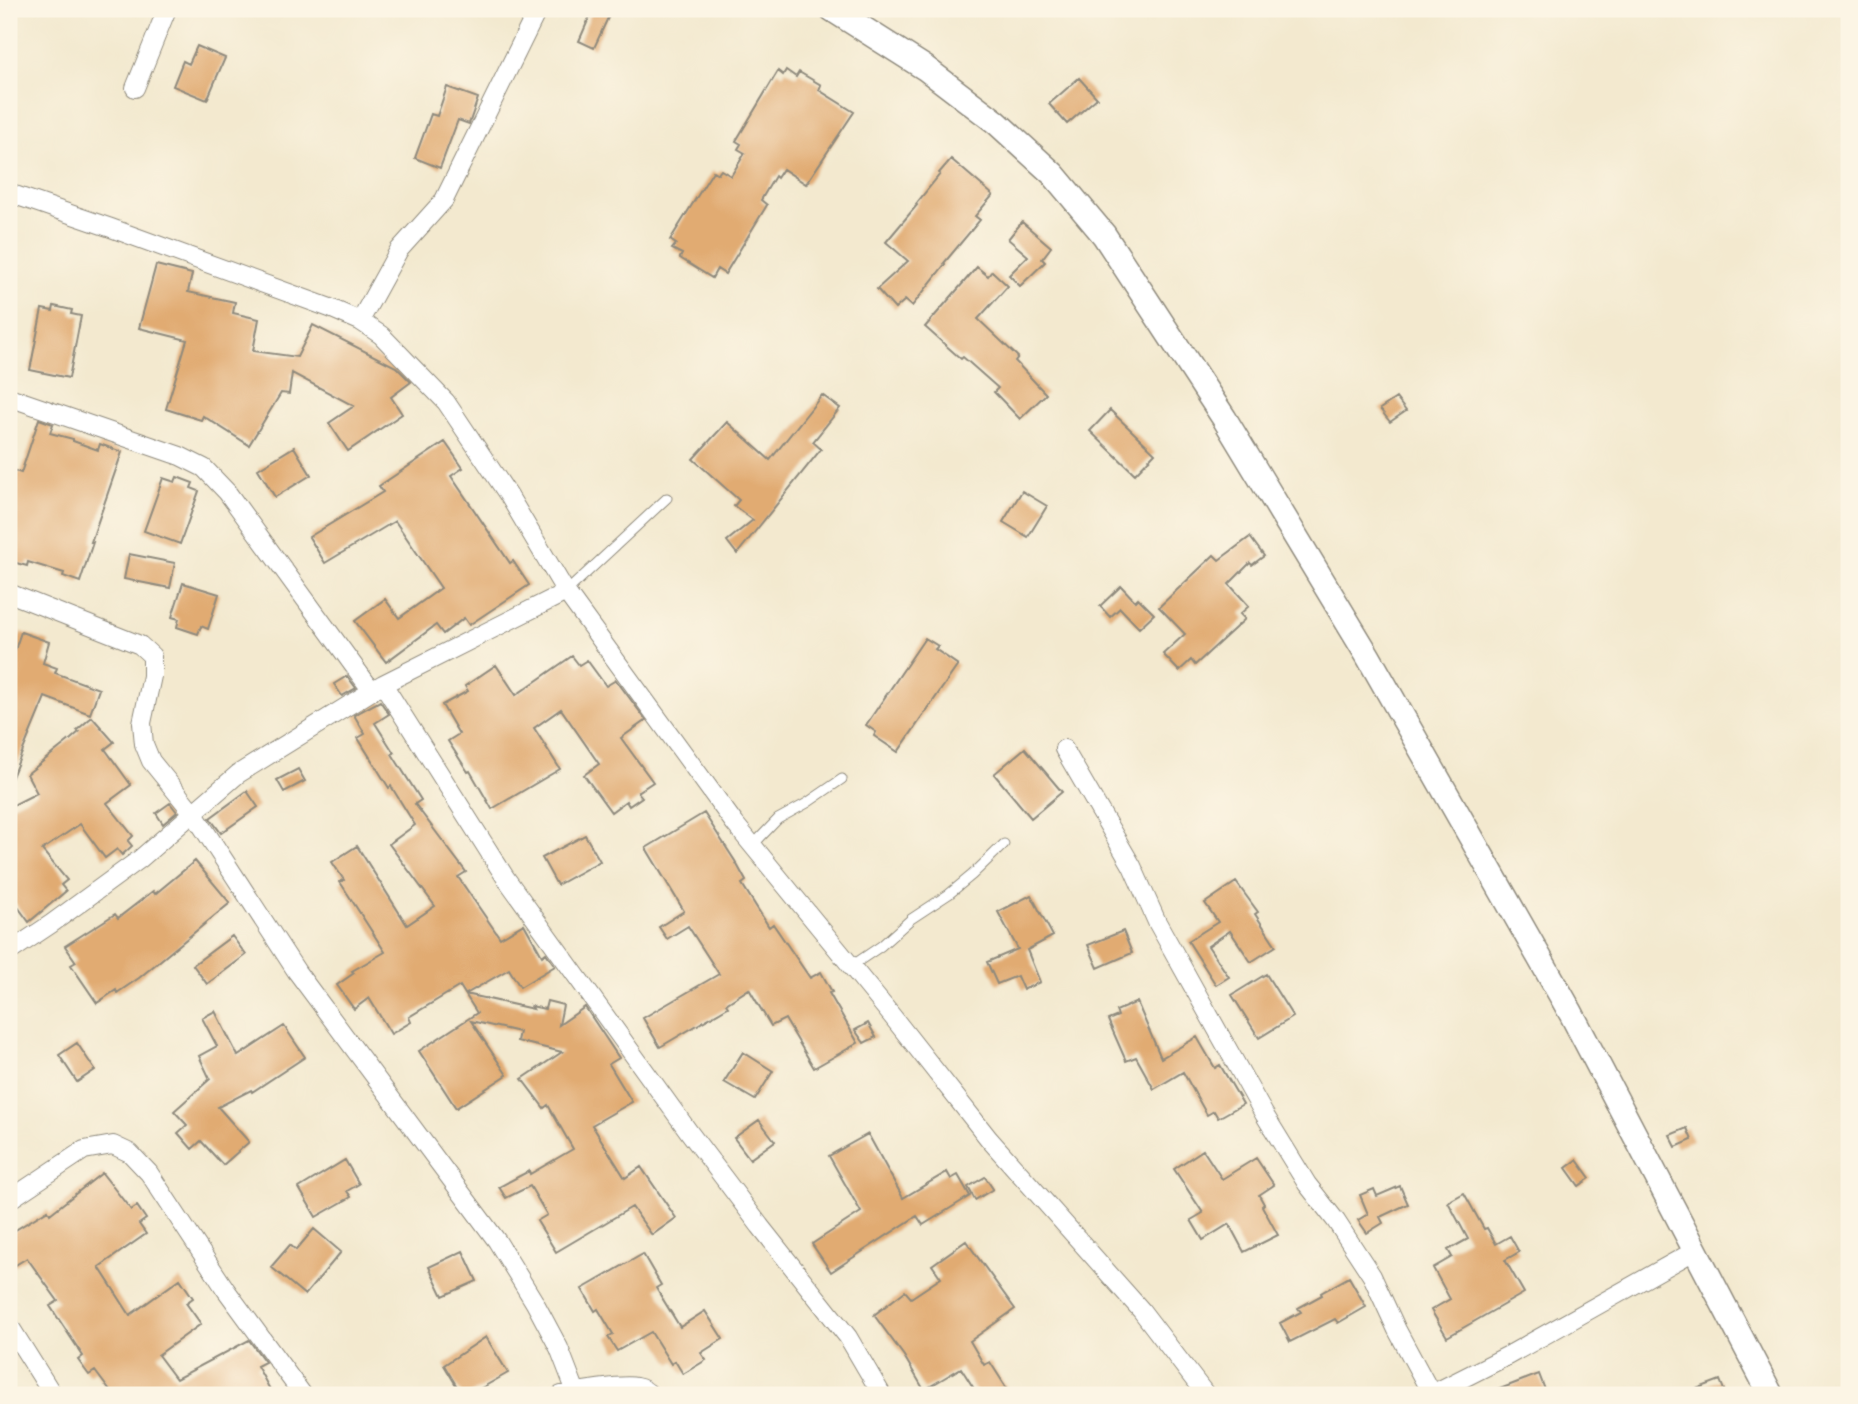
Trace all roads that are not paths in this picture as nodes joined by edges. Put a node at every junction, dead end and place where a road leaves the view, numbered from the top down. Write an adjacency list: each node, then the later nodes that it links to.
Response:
1 (167, 9): 4 (street)
2 (538, 9): 6 (street)
3 (832, 9): 20 (main road)
4 (135, 88)
5 (9, 193): 6 (street)
6 (360, 321): 9 (street)
7 (9, 397): 11 (street)
8 (667, 498): 9 (lane)
9 (566, 592): 11 (street); 16 (street)
10 (9, 593): 14 (street)
11 (377, 688): 14 (street); 26 (street)
12 (1064, 749): 28 (street)
13 (842, 779): 16 (lane)
14 (194, 814): 17 (street); 22 (street)
15 (1004, 844): 18 (lane)
16 (753, 845): 18 (street)
17 (9, 952)
18 (850, 967): 27 (street)
19 (9, 1200): 24 (street)
20 (1696, 1250): 28 (street); 29 (main road)
21 (9, 1325): 23 (street)
22 (569, 1394): 25 (street)
23 (54, 1395)
24 (303, 1395)
25 (650, 1395)
26 (882, 1395)
27 (1206, 1395)
28 (1431, 1395)
29 (1770, 1395)

